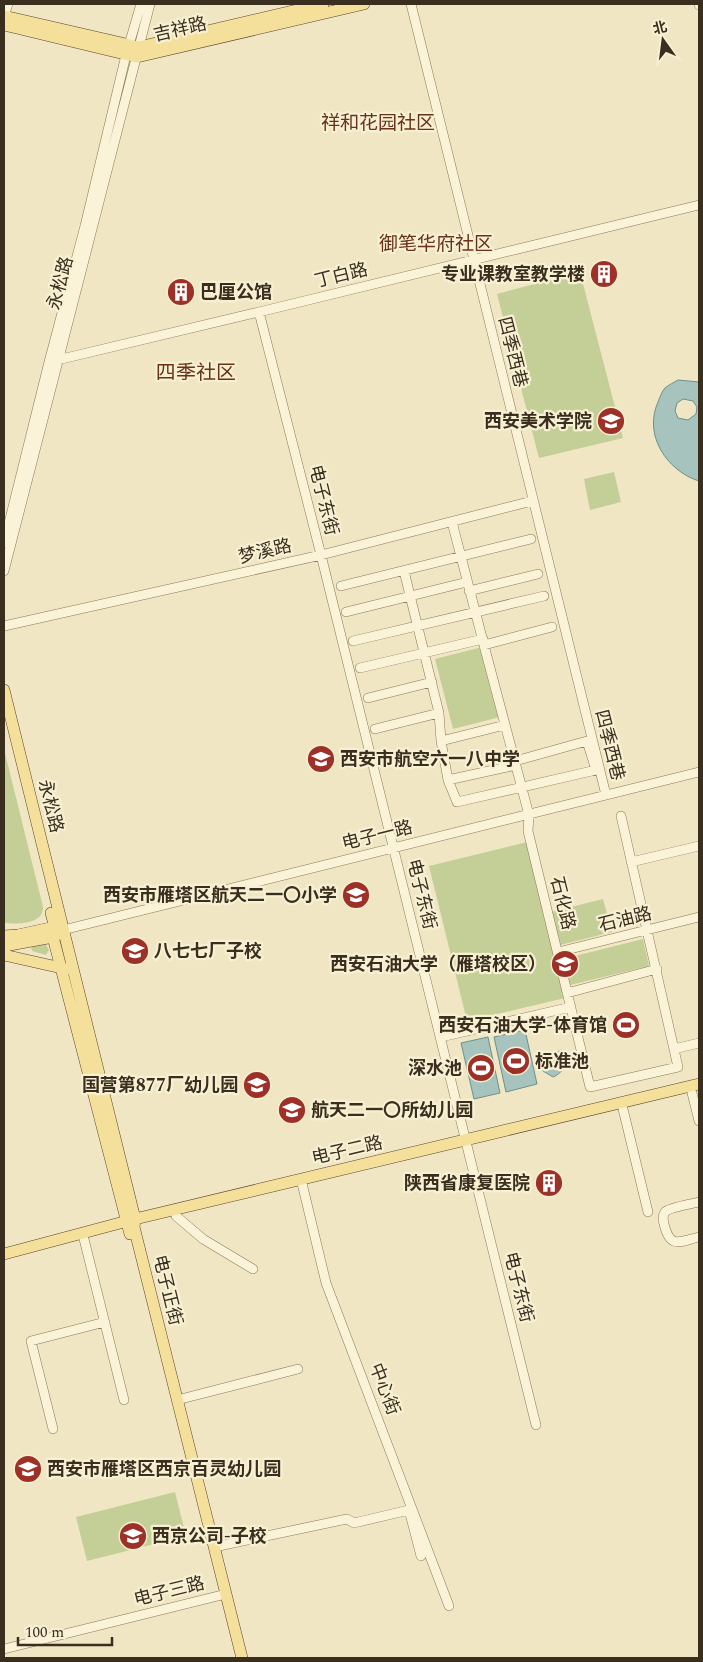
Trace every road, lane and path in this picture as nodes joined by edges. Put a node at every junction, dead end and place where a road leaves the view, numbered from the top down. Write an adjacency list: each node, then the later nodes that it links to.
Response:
1 (8, 4): 7 (street)
2 (140, 4): 9 (street, 永松路)
3 (150, 4): 9 (street, 永松路)
4 (323, 4): 9 (main road, 吉祥路)
5 (364, 4): 9 (main road, 吉祥路)
6 (411, 4): 11 (street, 四季西巷)
7 (4, 16): 9 (main road, 吉祥路)
8 (4, 25): 9 (main road, 吉祥路)
9 (133, 51): 13 (street, 永松路)
10 (699, 205): 11 (street, 丁白路)
11 (473, 260): 12 (street, 丁白路); 14 (street, 四季西巷)
12 (259, 312): 13 (street, 丁白路); 18 (street, 电子东街)
13 (53, 361): 17 (street, 永松路); 20 (street, 永松路)
14 (532, 501): 15 (street, 梦溪路); 48 (street, 四季西巷)
15 (452, 522): 18 (street, 梦溪路); 19 (street, 石化路)
16 (531, 539): 19 (street)
17 (4, 543)
18 (321, 555): 30 (street, 梦溪路); 52 (street, 电子东街)
19 (460, 557): 21 (street); 24 (street, 石化路)
20 (4, 571)
21 (404, 571): 23 (street); 25 (street)
22 (538, 574): 24 (street)
23 (341, 586)
24 (468, 587): 25 (street); 28 (street, 石化路)
25 (411, 596): 27 (street); 29 (street)
26 (544, 596): 28 (street)
27 (346, 612)
28 (476, 612): 29 (street); 33 (street, 石化路)
29 (418, 625): 32 (street); 34 (street)
30 (4, 626)
31 (552, 627): 33 (street)
32 (353, 641)
33 (484, 642): 34 (street); 41 (street, 石化路)
34 (424, 654): 35 (street); 36 (street)
35 (360, 668)
36 (432, 682): 38 (street); 39 (street)
37 (4, 690): 56 (main road, 永松路)
38 (368, 698)
39 (439, 713): 42 (street); 43 (street)
40 (4, 721): 56 (main road, 永松路)
41 (506, 725): 43 (street); 44 (street, 石化路)
42 (375, 729)
43 (440, 741): 46 (street)
44 (515, 763): 46 (street); 47 (street, 石化路); 47 (street)
45 (699, 772): 48 (street, 电子一路)
46 (448, 780): 47 (street)
47 (521, 786): 49 (street, 石化路)
48 (606, 795): 49 (street, 电子一路)
49 (529, 815): 52 (street, 电子一路); 59 (street, 石化路)
50 (621, 816): 53 (street)
51 (699, 846): 53 (street)
52 (394, 849): 56 (street, 电子一路); 65 (street, 电子东街)
53 (631, 862): 55 (street)
54 (699, 917): 55 (street, 石油路)
55 (647, 930): 59 (street, 石油路); 62 (street)
56 (57, 932): 57 (main road, 电子一路); 58 (main road, 电子一路); 61 (main road, 电子正街)
57 (4, 936)
58 (4, 946)
59 (558, 952): 63 (street, 石化路)
60 (4, 955): 61 (main road)
61 (67, 970): 76 (main road, 电子正街)
62 (657, 970): 63 (street); 67 (street)
63 (567, 993): 64 (street, 石化路)
64 (571, 1007): 65 (street); 67 (street, 石化路)
65 (441, 1037): 71 (street, 电子东街)
66 (699, 1043): 67 (street)
67 (674, 1049)
68 (697, 1089): 69 (main road, 电子二路); 70 (street); 71 (main road, 电子二路)
69 (623, 1109): 71 (main road, 电子二路); 74 (street)
70 (699, 1121)
71 (466, 1143): 72 (main road, 电子二路); 86 (street, 电子东街)
72 (302, 1182): 75 (main road, 电子二路); 76 (main road, 电子二路); 91 (street, 中心街)
73 (699, 1202): 77 (street)
74 (648, 1212)
75 (176, 1216): 76 (main road, 电子二路); 81 (street)
76 (131, 1224): 78 (main road, 电子二路); 79 (main road, 电子二路); 85 (main road, 电子正街); 90 (main road, 电子正街)
77 (699, 1237)
78 (84, 1239): 80 (main road, 电子二路); 82 (street)
79 (4, 1254)
80 (4, 1260)
81 (253, 1269)
82 (105, 1322): 84 (street); 87 (street)
83 (298, 1369): 85 (street)
84 (124, 1400)
85 (177, 1400): 88 (main road, 电子正街)
86 (536, 1425)
87 (53, 1429)
88 (214, 1547): 89 (street); 90 (main road, 电子正街)
89 (421, 1556)
90 (223, 1594): 92 (street, 电子三路); 93 (main road, 电子正街); 94 (main road, 电子正街)
91 (449, 1606)
92 (4, 1648)
93 (235, 1658)
94 (242, 1658)

